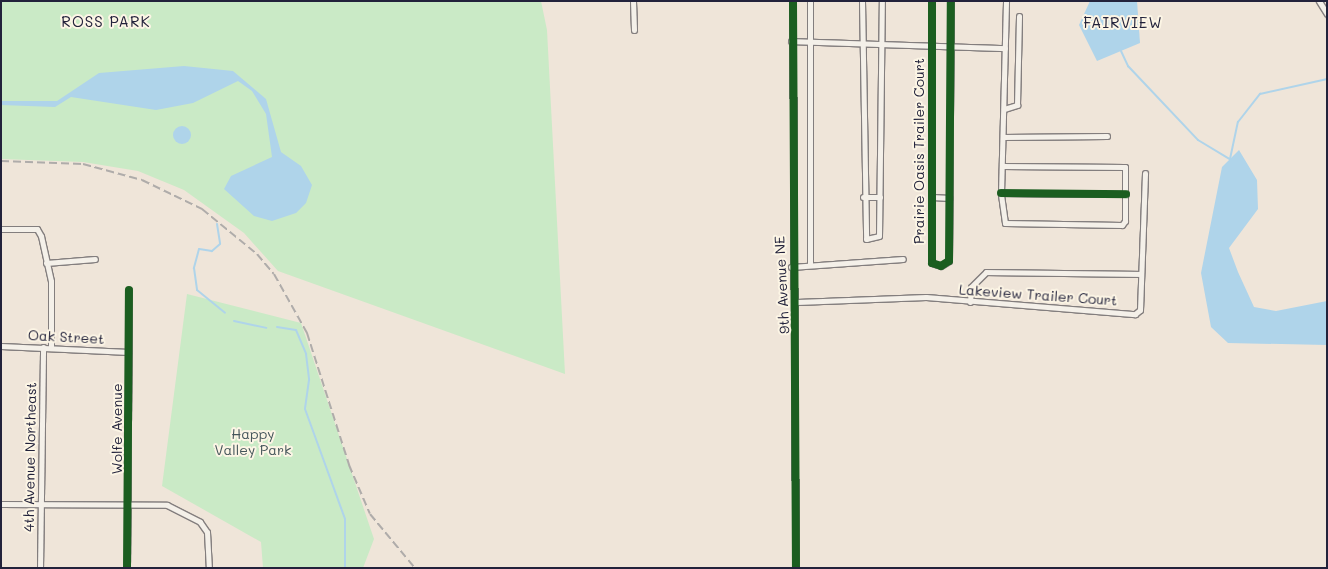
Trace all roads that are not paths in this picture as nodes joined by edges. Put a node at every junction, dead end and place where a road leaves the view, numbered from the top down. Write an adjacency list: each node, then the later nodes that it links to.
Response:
1 (633, 1): 12 (street)
2 (793, 1): 13 (street, 9th Avenue NE)
3 (810, 1): 14 (street)
4 (862, 1): 15 (street)
5 (882, 1): 16 (street)
6 (932, 1): 17 (street, Prairie Oasis Trailer Court)
7 (951, 1): 18 (street, Prairie Oasis Trailer Court)
8 (1006, 1): 19 (street)
9 (1319, 1): 10 (street)
10 (1327, 14)
11 (1019, 16): 20 (street)
12 (634, 30)
13 (791, 41): 14 (street); 36 (street, 9th Avenue NE)
14 (810, 41): 15 (street); 35 (street)
15 (863, 42): 16 (street); 27 (street)
16 (883, 43): 17 (street); 28 (street)
17 (931, 45): 18 (street); 29 (street, Prairie Oasis Trailer Court)
18 (951, 45): 19 (street); 30 (street, Prairie Oasis Trailer Court)
19 (1006, 48): 20 (street)
20 (1004, 109): 22 (street)
21 (1107, 136): 22 (street)
22 (1003, 137): 23 (street)
23 (1002, 166): 25 (street); 26 (street)
24 (1144, 173): 37 (street, Lakeview Trailer Court)
25 (1001, 193): 26 (street); 26 (street)
26 (1126, 194)
27 (863, 197): 28 (street); 28 (street)
28 (880, 197)
29 (932, 197): 30 (street); 30 (street, Prairie Oasis Trailer Court)
30 (950, 198)
31 (1, 229): 34 (street)
32 (95, 259): 34 (street)
33 (903, 259): 35 (street)
34 (46, 263): 43 (street)
35 (810, 265): 36 (street)
36 (791, 267): 39 (street, 9th Avenue NE)
37 (1141, 274): 40 (street); 40 (street, Lakeview Trailer Court)
38 (129, 290): 44 (street, Wolfe Avenue)
39 (797, 302): 40 (street, Lakeview Trailer Court); 51 (street, 9th Avenue NE)
40 (970, 302)
41 (1, 346): 42 (street, Oak Street)
42 (43, 347): 43 (street, Oak Street); 46 (street, 4th Avenue Northeast)
43 (51, 347): 44 (street, Oak Street)
44 (129, 352): 47 (street, Wolfe Avenue)
45 (1, 504): 46 (street)
46 (39, 504): 47 (street); 48 (street, 4th Avenue Northeast)
47 (130, 504): 49 (street, Wolfe Avenue); 50 (street)
48 (40, 568)
49 (127, 568)
50 (209, 568)
51 (796, 568)

